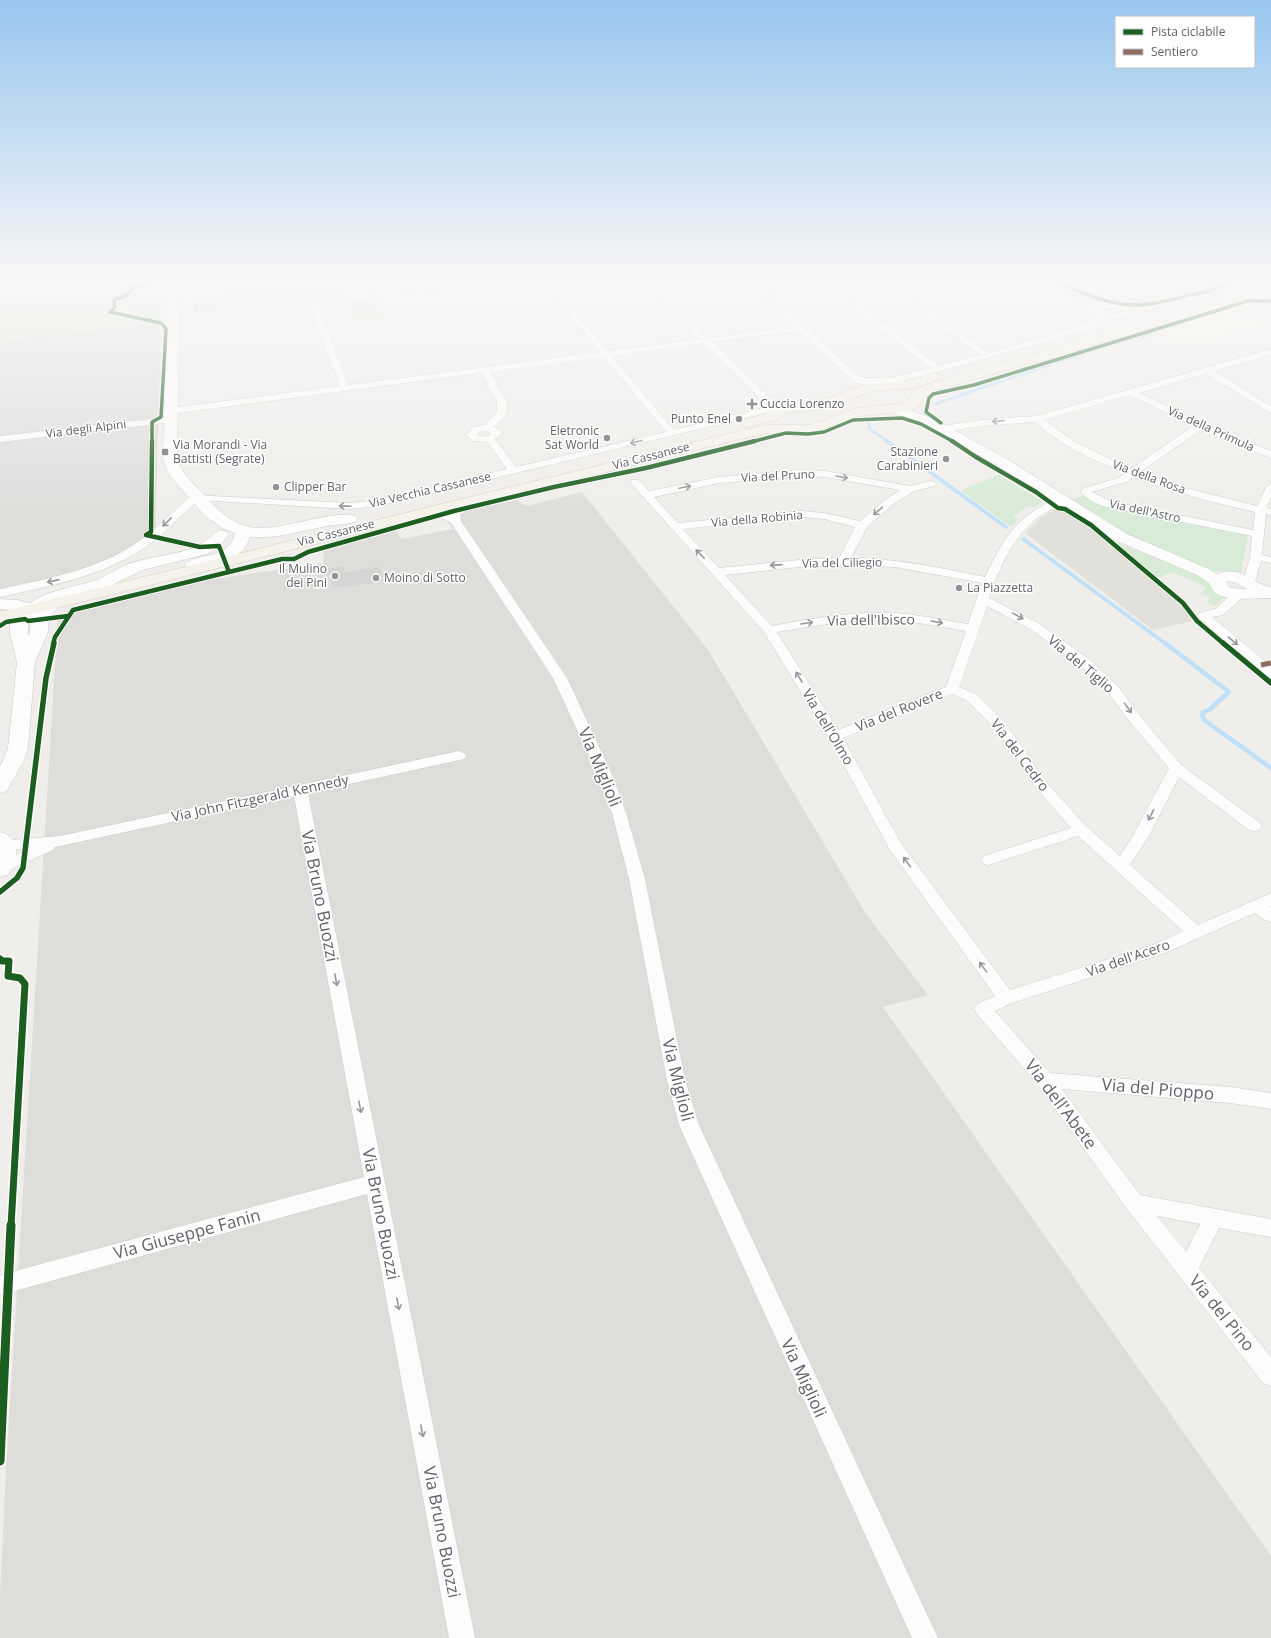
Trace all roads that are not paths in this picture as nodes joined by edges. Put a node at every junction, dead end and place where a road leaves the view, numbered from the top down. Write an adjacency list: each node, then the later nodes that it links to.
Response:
1 (173, 358): 25 (street)
2 (334, 358): 17 (street)
3 (572, 358): 13 (street, Via degli Alpini)
4 (610, 358): 31 (street)
5 (725, 358): 19 (street)
6 (835, 358): 15 (street)
7 (924, 358): 12 (street)
8 (979, 358): 12 (street)
9 (998, 358): 16 (main road, Via Cassanese)
10 (1032, 358): 21 (main road, Via Cassanese)
11 (1250, 358): 14 (street)
12 (938, 369): 15 (street)
13 (484, 370): 17 (street, Via degli Alpini); 29 (street)
14 (1208, 371): 18 (street); 22 (street)
15 (852, 374): 16 (street)
16 (879, 386): 21 (main road, Via Cassanese); 24 (main road, Via Cassanese)
17 (345, 388): 25 (street, Via degli Alpini)
18 (1130, 392): 26 (street); 28 (street, Via della Primula)
19 (761, 396): 24 (street); 31 (street, Via Vecchia Cassanese)
20 (1271, 401): 22 (street)
21 (907, 404): 27 (street); 30 (main road, Via Cassanese)
22 (1260, 404): 23 (street)
23 (1271, 410)
24 (776, 414): 30 (main road); 54 (main road, Via Cassanese)
25 (171, 415): 32 (street, Via degli Alpini); 42 (street)
26 (1037, 419): 27 (street, one-way to 27); 36 (street, Via della Rosa)
27 (936, 426): 44 (street)
28 (1200, 426): 34 (street, Via della Primula); 36 (street)
29 (488, 428): 33 (street); 33 (street)
30 (790, 429): 45 (main road, Via Cassanese)
31 (672, 433): 35 (street, Via Vecchia Cassanese, one-way to 35)
32 (0, 439)
33 (490, 439): 35 (street)
34 (1271, 456)
35 (513, 471): 43 (street, Via Vecchia Cassanese, one-way to 43)
36 (1133, 473): 46 (street, Via della Rosa); 52 (street, Via dell'Astro)
37 (635, 482): 41 (street, Via dell'Olmo)
38 (931, 484): 40 (street)
39 (1271, 487): 46 (street)
40 (910, 489): 41 (street, Via del Pruno, one-way to 40); 50 (street, one-way to 50)
41 (647, 495): 51 (street, Via dell'Olmo)
42 (197, 497): 43 (street, Via Vecchia Cassanese); 47 (street); 66 (street, one-way to 66)
43 (251, 499): 47 (street)
44 (1063, 499): 62 (street, Via del Rovere); 63 (street)
45 (464, 502): 48 (main road, Via Cassanese); 49 (street)
46 (1266, 511): 52 (street)
47 (211, 513): 53 (street); 54 (street)
48 (410, 516): 49 (street); 55 (main road, Via Cassanese)
49 (455, 521): 101 (street, Via Miglioli)
50 (862, 525): 51 (street, Via della Robinia); 58 (street)
51 (675, 527): 60 (street, Via dell'Olmo, one-way to 51)
52 (1257, 534): 56 (street)
53 (221, 535): 54 (street); 61 (street)
54 (240, 539): 55 (street); 59 (street); 61 (main road, Via Cassanese)
55 (260, 552): 59 (main road, Via Cassanese)
56 (1256, 557): 57 (street); 63 (street)
57 (1271, 560)
58 (843, 561): 60 (street, Via del Ciliegio, one-way to 60); 62 (street, Via del Ciliegio)
59 (178, 572): 67 (main road, Via Cassanese)
60 (717, 572): 71 (street, Via dell'Olmo)
61 (118, 576): 66 (main road, Via Cassanese); 67 (street)
62 (990, 581): 65 (street, Via del Rovere)
63 (1235, 584): 64 (street); 73 (street, one-way to 73)
64 (1271, 593)
65 (983, 600): 70 (street, Via del Rovere); 77 (street, Via del Tiglio, one-way to 77)
66 (1, 605): 67 (main road, Via Cassanese)
67 (41, 610): 69 (street); 72 (street)
68 (0, 625): 69 (street)
69 (18, 628): 72 (street)
70 (972, 628): 71 (street, Via dell'Ibisco, one-way to 70); 74 (street, Via del Rovere)
71 (769, 630): 75 (street, Via dell'Olmo, one-way to 71)
72 (26, 662): 78 (street)
73 (1271, 673)
74 (952, 689): 75 (street, Via del Rovere); 81 (street, Via del Cedro)
75 (835, 736): 89 (street, Via dell'Olmo, one-way to 75)
76 (459, 756): 79 (street, Via John Fitzgerald Kennedy)
77 (1176, 768): 80 (street, Via del Tiglio); 85 (street, one-way to 85)
78 (0, 786)
79 (300, 790): 82 (street, Via John Fitzgerald Kennedy); 93 (street, Via Bruno Buozzi, one-way to 93)
80 (1254, 826)
81 (1081, 830): 84 (street); 85 (street, Via del Cedro)
82 (60, 840): 83 (street, Via John Fitzgerald Kennedy); 86 (street, Via John Fitzgerald Kennedy)
83 (2, 842): 86 (street)
84 (988, 860)
85 (1121, 867): 88 (street, Via del Cedro)
86 (0, 868)
87 (1267, 907): 88 (street, Via dell'Acero)
88 (1196, 933): 89 (street, Via dell'Acero)
89 (1006, 998): 90 (street, Via dell'Acero)
90 (983, 1009): 91 (street, Via dell'Abete)
91 (1045, 1080): 92 (street, Via del Pioppo); 94 (street, Via dell'Abete)
92 (1271, 1101)
93 (375, 1183): 98 (street, Via Giuseppe Fanin); 100 (street, Via Bruno Buozzi, one-way to 100)
94 (1134, 1203): 95 (street); 97 (street, Via dell'Abete)
95 (1214, 1218): 96 (street); 97 (street)
96 (1271, 1228)
97 (1187, 1270): 99 (street, Via del Pino)
98 (0, 1285)
99 (1271, 1375)
100 (462, 1638)
101 (925, 1638)

